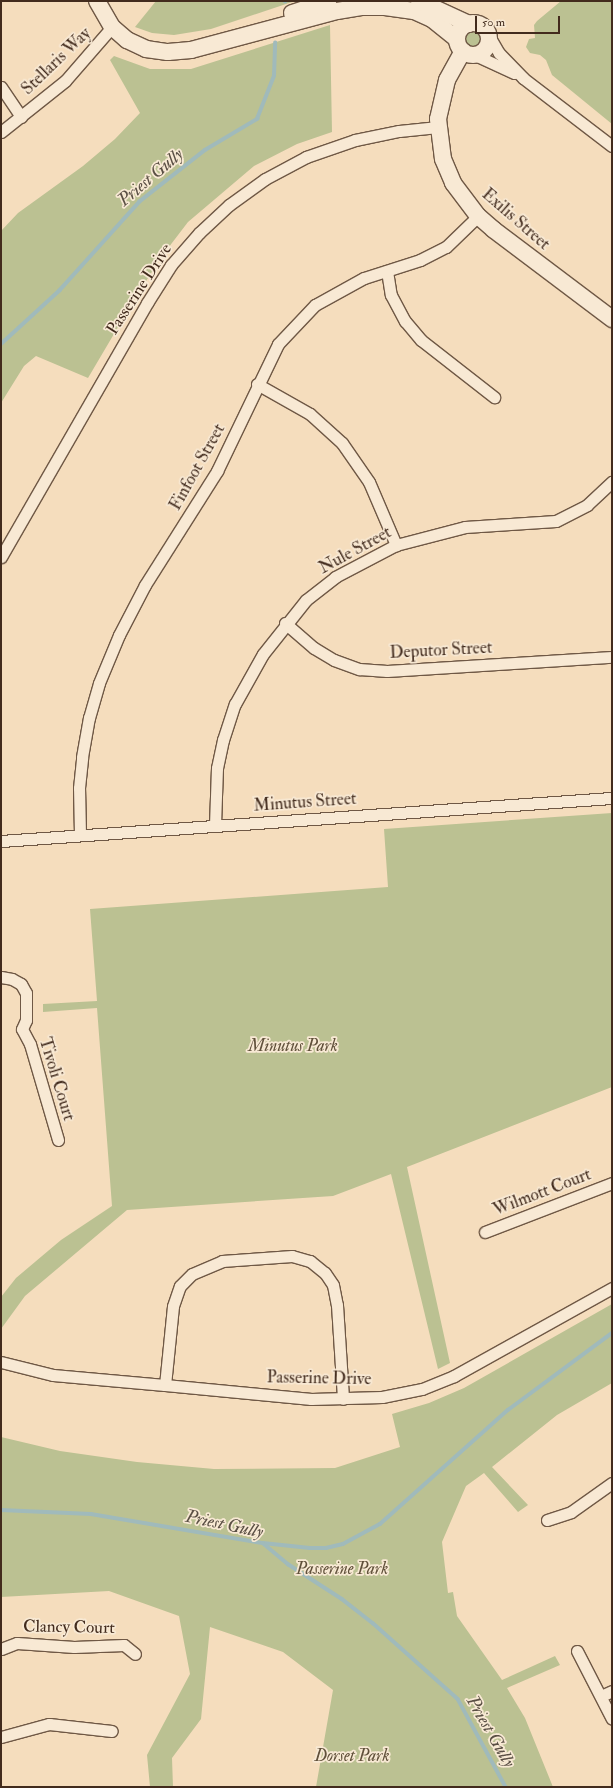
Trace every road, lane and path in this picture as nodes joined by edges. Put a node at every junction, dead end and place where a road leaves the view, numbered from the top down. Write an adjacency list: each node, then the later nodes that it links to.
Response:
1 (97, 1): 5 (street)
2 (328, 1): 8 (street)
3 (419, 1): 4 (street)
4 (469, 24): 6 (street); 7 (street)
5 (112, 27): 8 (street); 11 (street, Stellaris Way)
6 (489, 36): 7 (street); 9 (street)
7 (465, 48): 8 (street); 9 (street); 12 (street, Exilis Street)
8 (192, 50)
9 (523, 78): 14 (street)
10 (1, 87): 11 (street)
11 (21, 116): 13 (street, Stellaris Way)
12 (438, 127): 15 (street, Exilis Street); 22 (street, Passerine Drive)
13 (1, 132)
14 (612, 146)
15 (478, 216): 16 (street, Finfoot Street); 17 (street, Exilis Street)
16 (386, 271): 18 (street, Finfoot Street); 19 (street)
17 (612, 319)
18 (257, 384): 21 (street); 27 (street, Finfoot Street)
19 (494, 397)
20 (612, 482): 21 (street, Nule Street)
21 (396, 545): 23 (street, Nule Street)
22 (1, 557)
23 (285, 623): 24 (street, Deputor Street); 26 (street, Nule Street)
24 (612, 657)
25 (612, 798): 26 (street, Minutus Street)
26 (215, 825): 27 (street, Minutus Street)
27 (80, 834): 28 (street, Minutus Street)
28 (1, 841)
29 (1, 977): 30 (street, Tivoli Court)
30 (58, 1140)
31 (612, 1183): 32 (street, Wilmott Court)
32 (485, 1232)
33 (612, 1288): 36 (street, Passerine Drive)
34 (1, 1362): 35 (street, Passerine Drive)
35 (165, 1385): 36 (street, Passerine Drive); 36 (street)
36 (343, 1399)
37 (612, 1483): 38 (street)
38 (546, 1520)
39 (1, 1649): 41 (street, Clancy Court)
40 (577, 1651): 43 (street)
41 (135, 1654)
42 (612, 1691): 43 (street)
43 (602, 1696): 44 (street)
44 (612, 1719)
45 (112, 1731): 46 (street)
46 (1, 1737)

